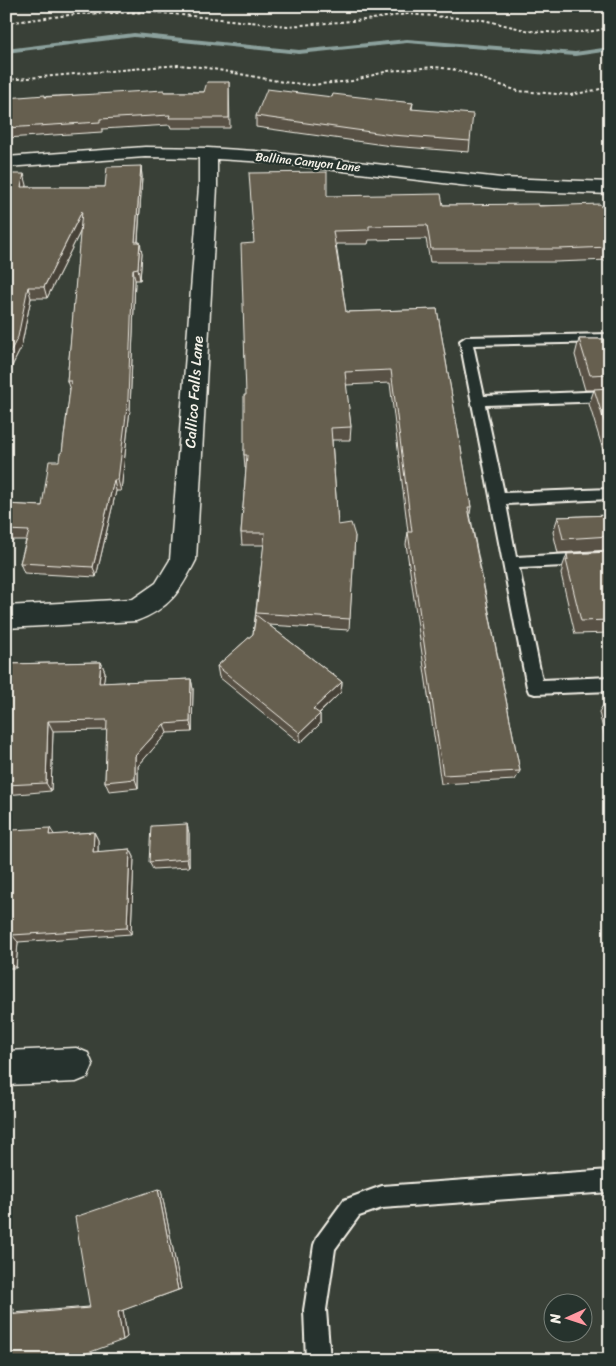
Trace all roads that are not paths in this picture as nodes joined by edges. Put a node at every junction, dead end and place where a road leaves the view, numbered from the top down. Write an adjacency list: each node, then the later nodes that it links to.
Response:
1 (208, 153): 2 (street, Ballina Canyon Lane); 3 (street, Ballina Canyon Lane); 11 (street, Callico Falls Lane)
2 (6, 162)
3 (610, 188)
4 (610, 338): 6 (lane)
5 (610, 396): 6 (lane)
6 (478, 401): 8 (lane)
7 (610, 494): 8 (lane)
8 (498, 499): 10 (lane)
9 (610, 558): 10 (lane)
10 (510, 562): 12 (lane)
11 (6, 617)
12 (610, 684)
13 (76, 1065): 14 (street)
14 (6, 1068)
15 (610, 1180): 16 (lane)
16 (318, 1360)

